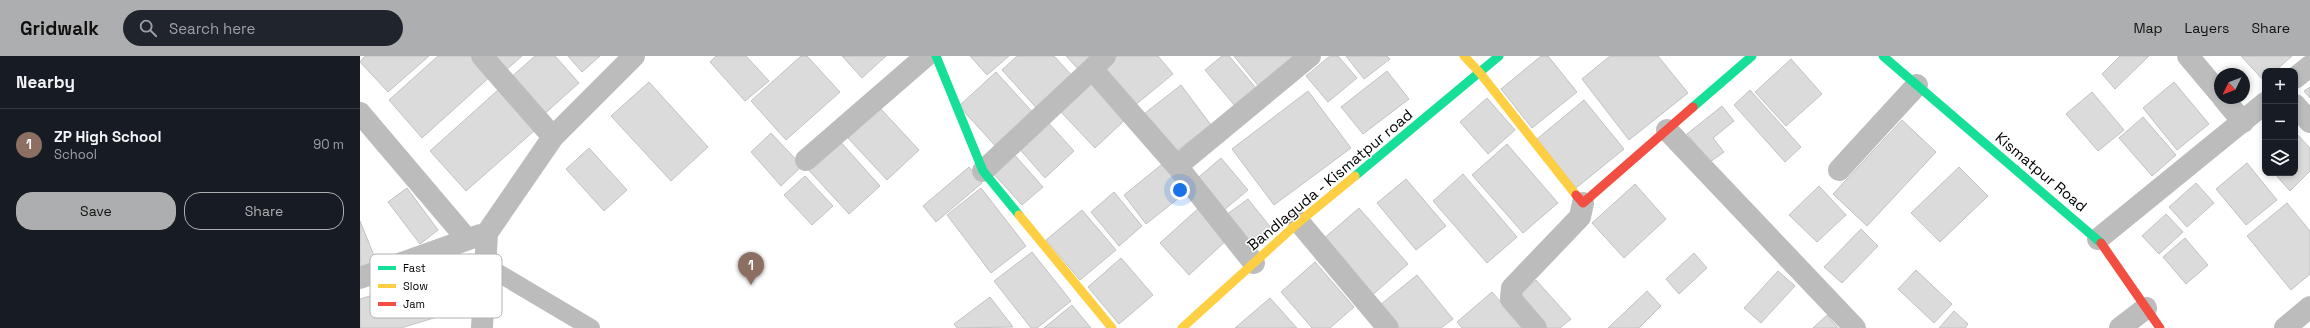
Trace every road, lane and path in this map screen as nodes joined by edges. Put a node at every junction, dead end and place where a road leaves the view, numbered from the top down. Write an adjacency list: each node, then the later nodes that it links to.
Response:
1 (482, 56): 24 (street)
2 (634, 56): 24 (street)
3 (926, 56): 25 (street)
4 (936, 56): 28 (street)
5 (1310, 56): 26 (street)
6 (1464, 56): 13 (street)
7 (1499, 56): 13 (street, Bandlaguda - Kismatpur road)
8 (1752, 56): 23 (street)
9 (1883, 56): 15 (street, Kismatpur Road)
10 (2188, 56): 16 (street)
11 (1099, 62): 26 (street); 28 (street)
12 (2310, 66): 14 (street)
13 (1480, 73): 29 (street); 30 (street, Bandlaguda - Kismatpur road)
14 (2298, 76)
15 (1917, 85): 27 (street); 32 (street, Kismatpur Road)
16 (2214, 87)
17 (2228, 104): 21 (street)
18 (2264, 104): 21 (street)
19 (2298, 108): 22 (street)
20 (360, 113): 31 (street)
21 (2243, 122): 32 (street)
22 (2310, 122)
23 (1667, 130): 29 (street); 48 (street)
24 (553, 137): 31 (street)
25 (806, 160)
26 (1177, 166): 35 (street)
27 (1839, 170)
28 (983, 171): 44 (street)
29 (1583, 204): 47 (street)
30 (1299, 222): 35 (street, Bandlaguda - Kismatpur road); 46 (street)
31 (477, 236): 33 (street); 34 (street)
32 (2098, 239): 40 (street, Kismatpur Road)
33 (427, 254)
34 (483, 254)
35 (1254, 262): 45 (street, Bandlaguda - Kismatpur road)
36 (370, 274): 38 (street)
37 (502, 275): 43 (lane)
38 (360, 278)
39 (2310, 307): 51 (street)
40 (2146, 308): 49 (street); 50 (street, Kismatpur Road)
41 (483, 318): 42 (street)
42 (482, 328)
43 (591, 328)
44 (1112, 328)
45 (1182, 328)
46 (1388, 328)
47 (1536, 328)
48 (1855, 328)
49 (2120, 328)
50 (2160, 328)
51 (2285, 328)

